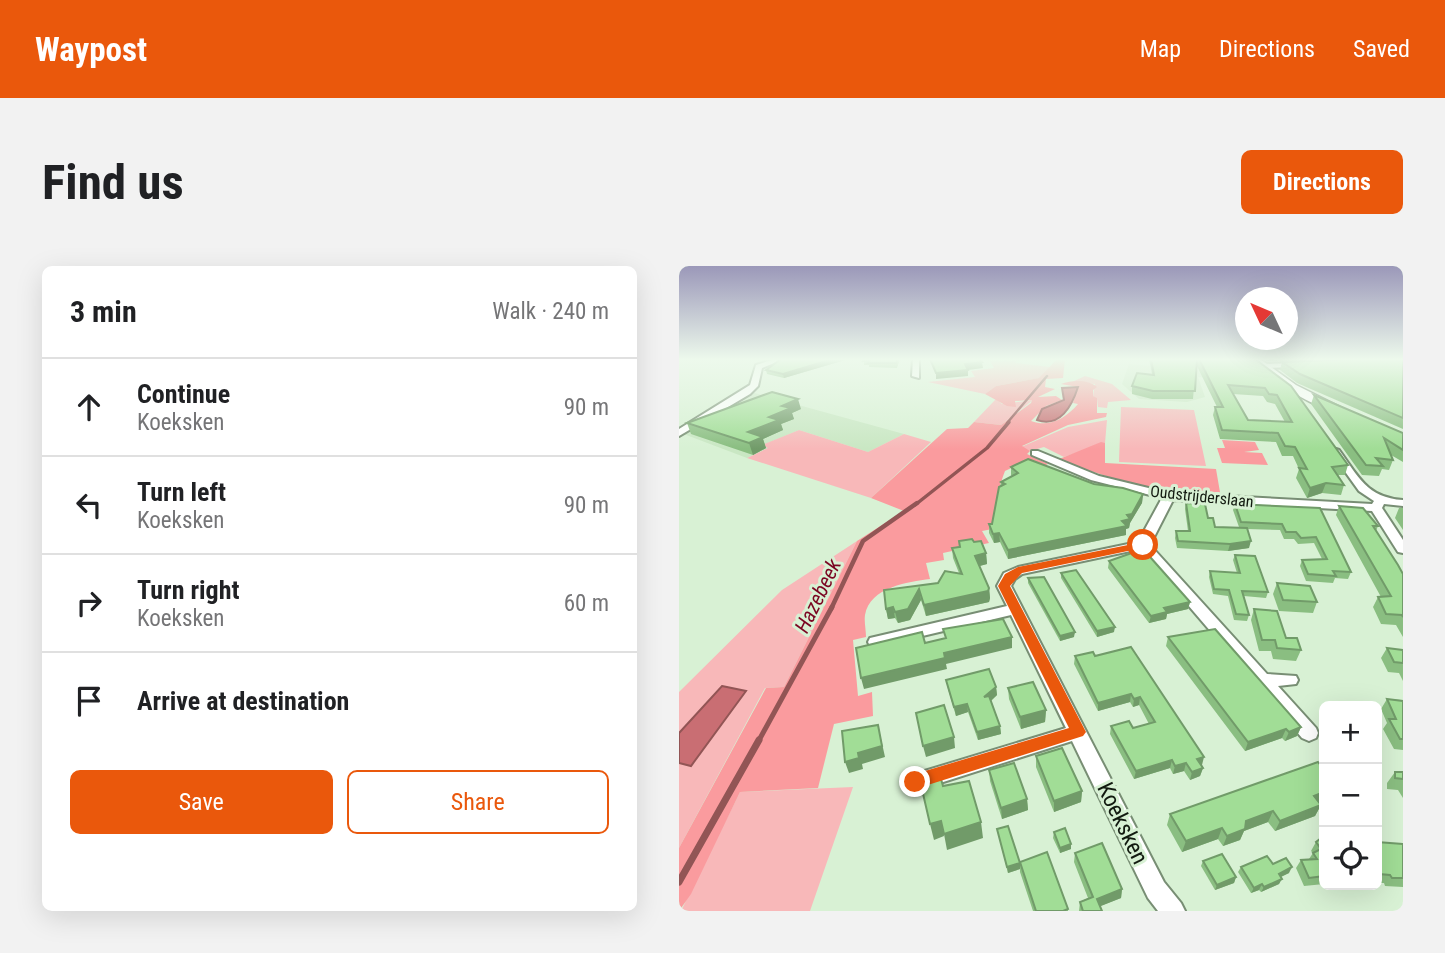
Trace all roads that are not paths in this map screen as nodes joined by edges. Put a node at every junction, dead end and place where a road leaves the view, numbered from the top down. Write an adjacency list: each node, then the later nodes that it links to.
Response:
1 (750, 389): 4 (street)
2 (1291, 389): 3 (street)
3 (1355, 416)
4 (679, 433)
5 (1328, 440): 9 (street)
6 (1035, 453): 7 (street, Oudstrijderslaan)
7 (1169, 496): 9 (street, Oudstrijderslaan); 10 (street)
8 (1403, 503): 9 (street, Oudstrijderslaan)
9 (1378, 505): 11 (street)
10 (1143, 545): 12 (street, Koeksken); 14 (street)
11 (1403, 549)
12 (1014, 609): 13 (street); 16 (street, Koeksken)
13 (876, 642)
14 (1262, 680): 15 (street); 17 (street)
15 (1290, 680)
16 (1078, 732): 18 (street); 19 (street, Koeksken)
17 (1309, 733)
18 (915, 782)
19 (1173, 911)

